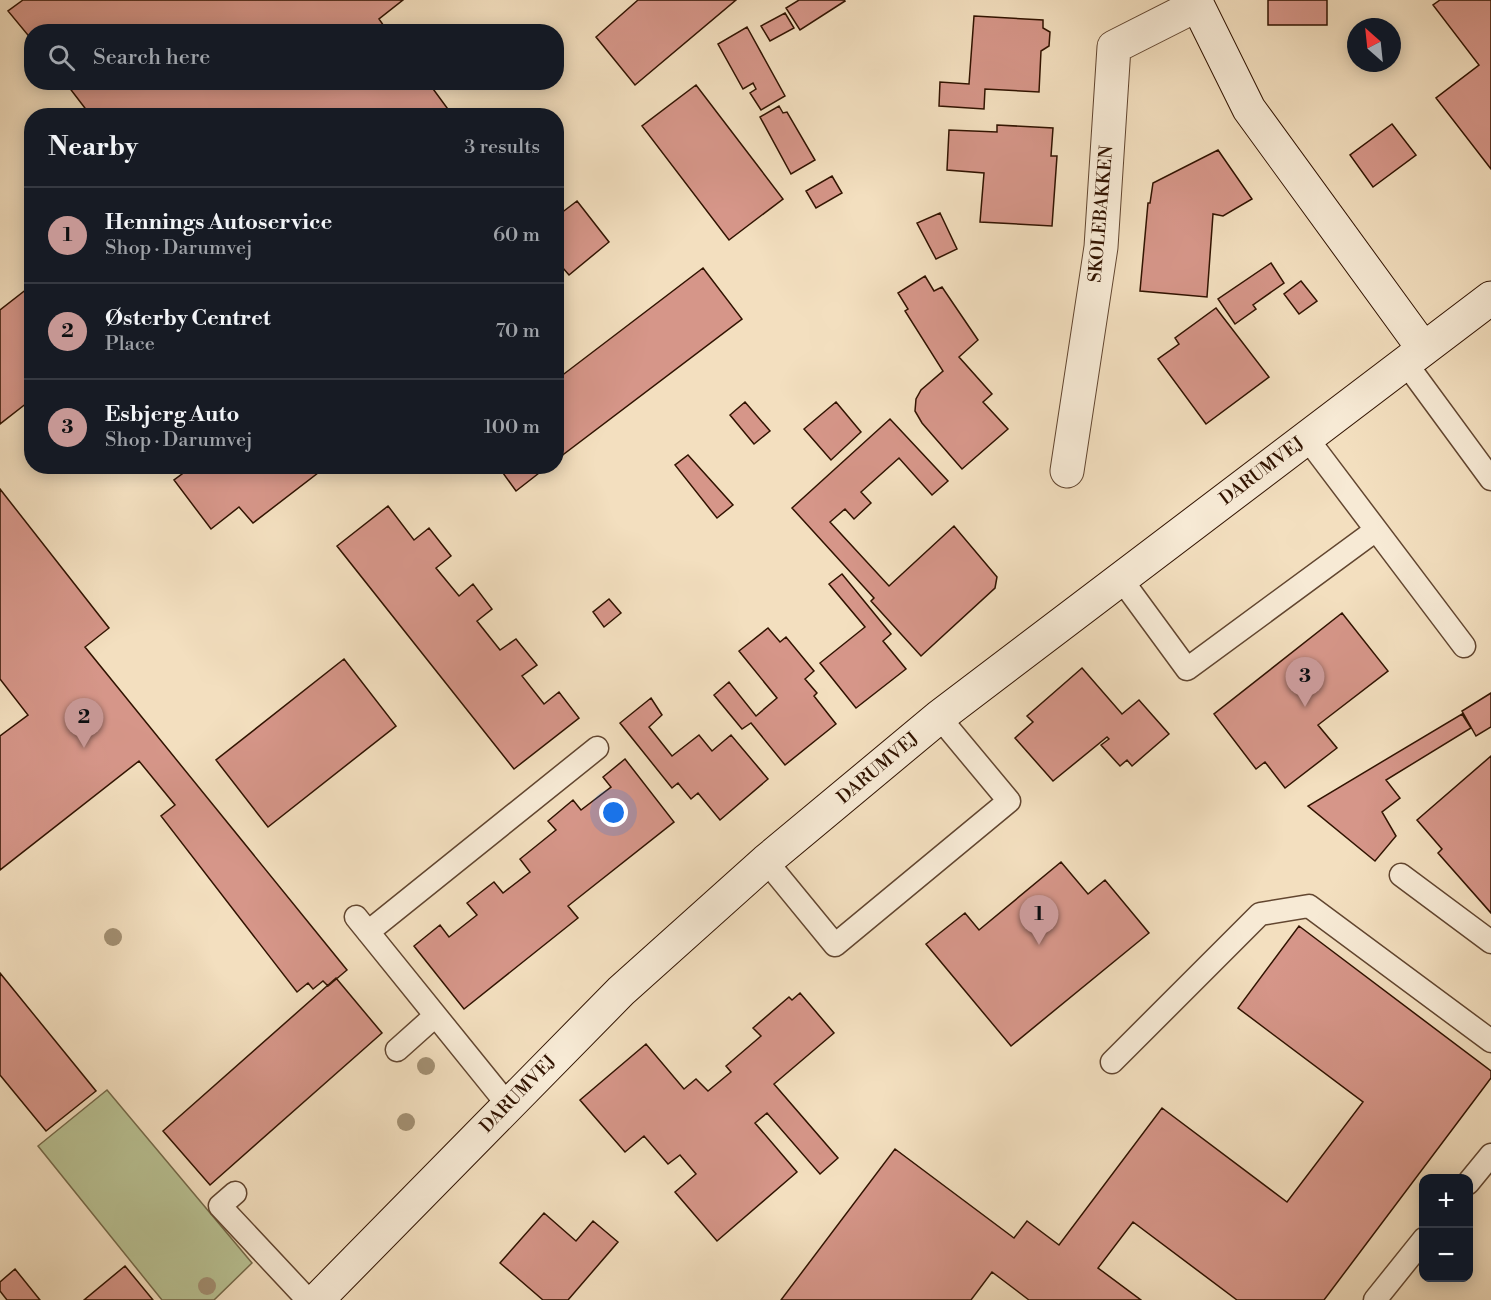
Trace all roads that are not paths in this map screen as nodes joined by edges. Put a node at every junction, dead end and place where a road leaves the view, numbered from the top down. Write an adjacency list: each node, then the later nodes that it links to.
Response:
1 (1196, 3): 3 (street, SKOLEBAKKEN); 5 (street, SKOLEBAKKEN)
2 (1491, 298): 3 (street, DARUMVEJ)
3 (1414, 355): 4 (street, DARUMVEJ); 6 (lane)
4 (1306, 437): 7 (lane); 8 (street, DARUMVEJ)
5 (1067, 471)
6 (1491, 479)
7 (1376, 530): 8 (lane); 9 (lane)
8 (1121, 579): 10 (street, DARUMVEJ)
9 (1464, 646)
10 (939, 717): 12 (street, DARUMVEJ); 12 (lane)
11 (597, 748): 15 (lane)
12 (766, 861): 19 (street, DARUMVEJ)
13 (1401, 874): 14 (lane)
14 (1491, 942)
15 (435, 1016): 17 (lane); 19 (lane)
16 (1491, 1041): 18 (lane)
17 (397, 1050)
18 (1112, 1062)
19 (508, 1105): 25 (street, DARUMVEJ)
20 (1491, 1155): 21 (lane)
21 (1473, 1177)
22 (235, 1193): 24 (lane)
23 (1419, 1245): 26 (lane)
24 (308, 1300)
25 (318, 1300)
26 (1375, 1300)

